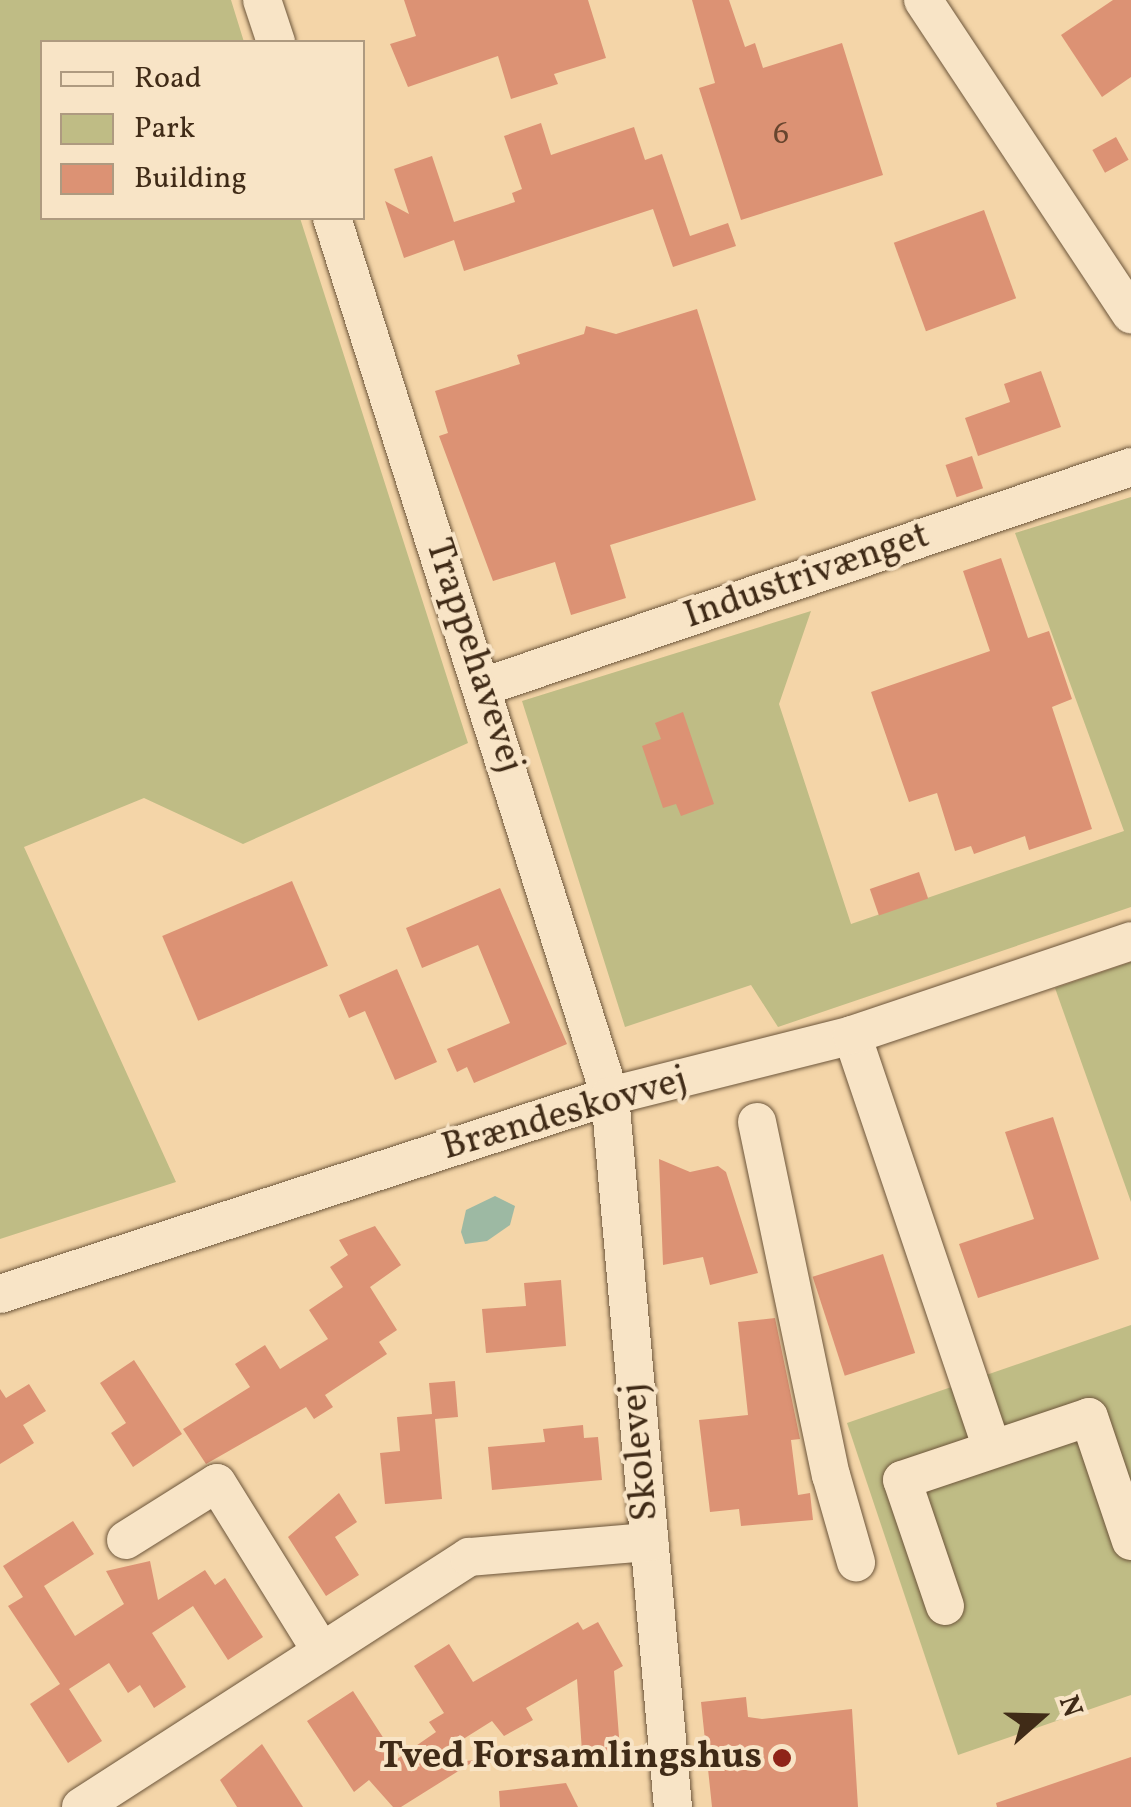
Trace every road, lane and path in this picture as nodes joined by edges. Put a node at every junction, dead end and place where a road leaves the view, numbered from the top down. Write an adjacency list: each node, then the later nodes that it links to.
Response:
1 (262, 0): 3 (street)
2 (923, 0): 5 (street)
3 (275, 40)
4 (333, 220): 7 (street, Trappehavevej)
5 (1131, 314)
6 (1131, 467): 7 (street, Industrivænget)
7 (483, 687): 10 (street, Trappehavevej)
8 (1131, 941): 9 (street, Brændeskovvej)
9 (852, 1035): 10 (street, Brændeskovvej); 13 (street)
10 (610, 1096): 12 (street, Brændeskovvej); 15 (street, Skolevej)
11 (757, 1122): 17 (street)
12 (0, 1294)
13 (992, 1449): 16 (street); 18 (street)
14 (126, 1540): 19 (street)
15 (649, 1542): 19 (street); 21 (street, Skolevej)
16 (1131, 1542)
17 (856, 1562)
18 (945, 1606)
19 (322, 1652): 20 (street)
20 (81, 1807)
21 (672, 1807)

